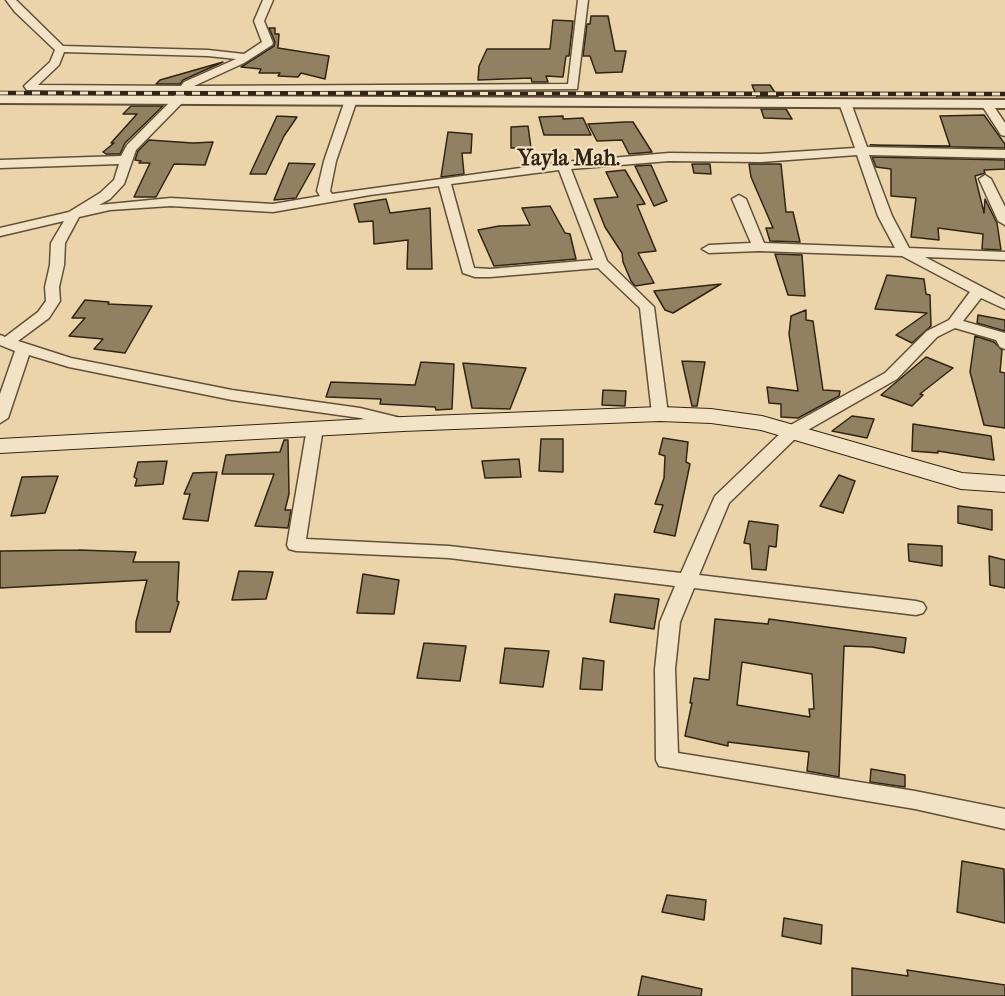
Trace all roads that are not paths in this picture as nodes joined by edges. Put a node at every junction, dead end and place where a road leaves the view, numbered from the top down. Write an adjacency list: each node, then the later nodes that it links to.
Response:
1 (11, 0): 4 (street)
2 (268, 0): 5 (street)
3 (583, 0): 6 (street)
4 (60, 49): 5 (street); 6 (street)
5 (248, 57): 6 (street)
6 (182, 94): 7 (street); 8 (street); 15 (street)
7 (0, 99)
8 (351, 100): 9 (street); 20 (street)
9 (845, 103): 10 (street); 13 (street)
10 (987, 104): 11 (street); 12 (street)
11 (1005, 104)
12 (1005, 132)
13 (862, 152): 14 (street); 17 (street); 27 (street)
14 (1005, 154)
15 (125, 160): 16 (street); 22 (street)
16 (0, 164)
17 (564, 166): 19 (street); 29 (street)
18 (986, 179): 23 (street)
19 (444, 182): 20 (street); 29 (street)
20 (329, 198): 22 (street)
21 (739, 200): 25 (street)
22 (75, 213): 24 (street); 33 (street)
23 (1005, 221)
24 (0, 232)
25 (759, 247): 26 (street); 27 (street)
26 (709, 249)
27 (904, 252): 28 (street); 30 (street)
28 (1005, 256)
29 (601, 263): 36 (street)
30 (978, 292): 31 (street); 32 (street)
31 (1005, 305)
32 (954, 323): 34 (street); 40 (street)
33 (3, 341): 35 (street)
34 (1005, 344)
35 (23, 349): 37 (street); 38 (street)
36 (660, 414): 38 (main road); 40 (main road)
37 (0, 418)
38 (403, 424): 39 (main road)
39 (315, 428): 41 (main road); 43 (street)
40 (793, 432): 42 (main road); 43 (street)
41 (0, 447)
42 (1005, 484)
43 (688, 582): 44 (street); 45 (street)
44 (916, 608)
45 (1005, 819)

